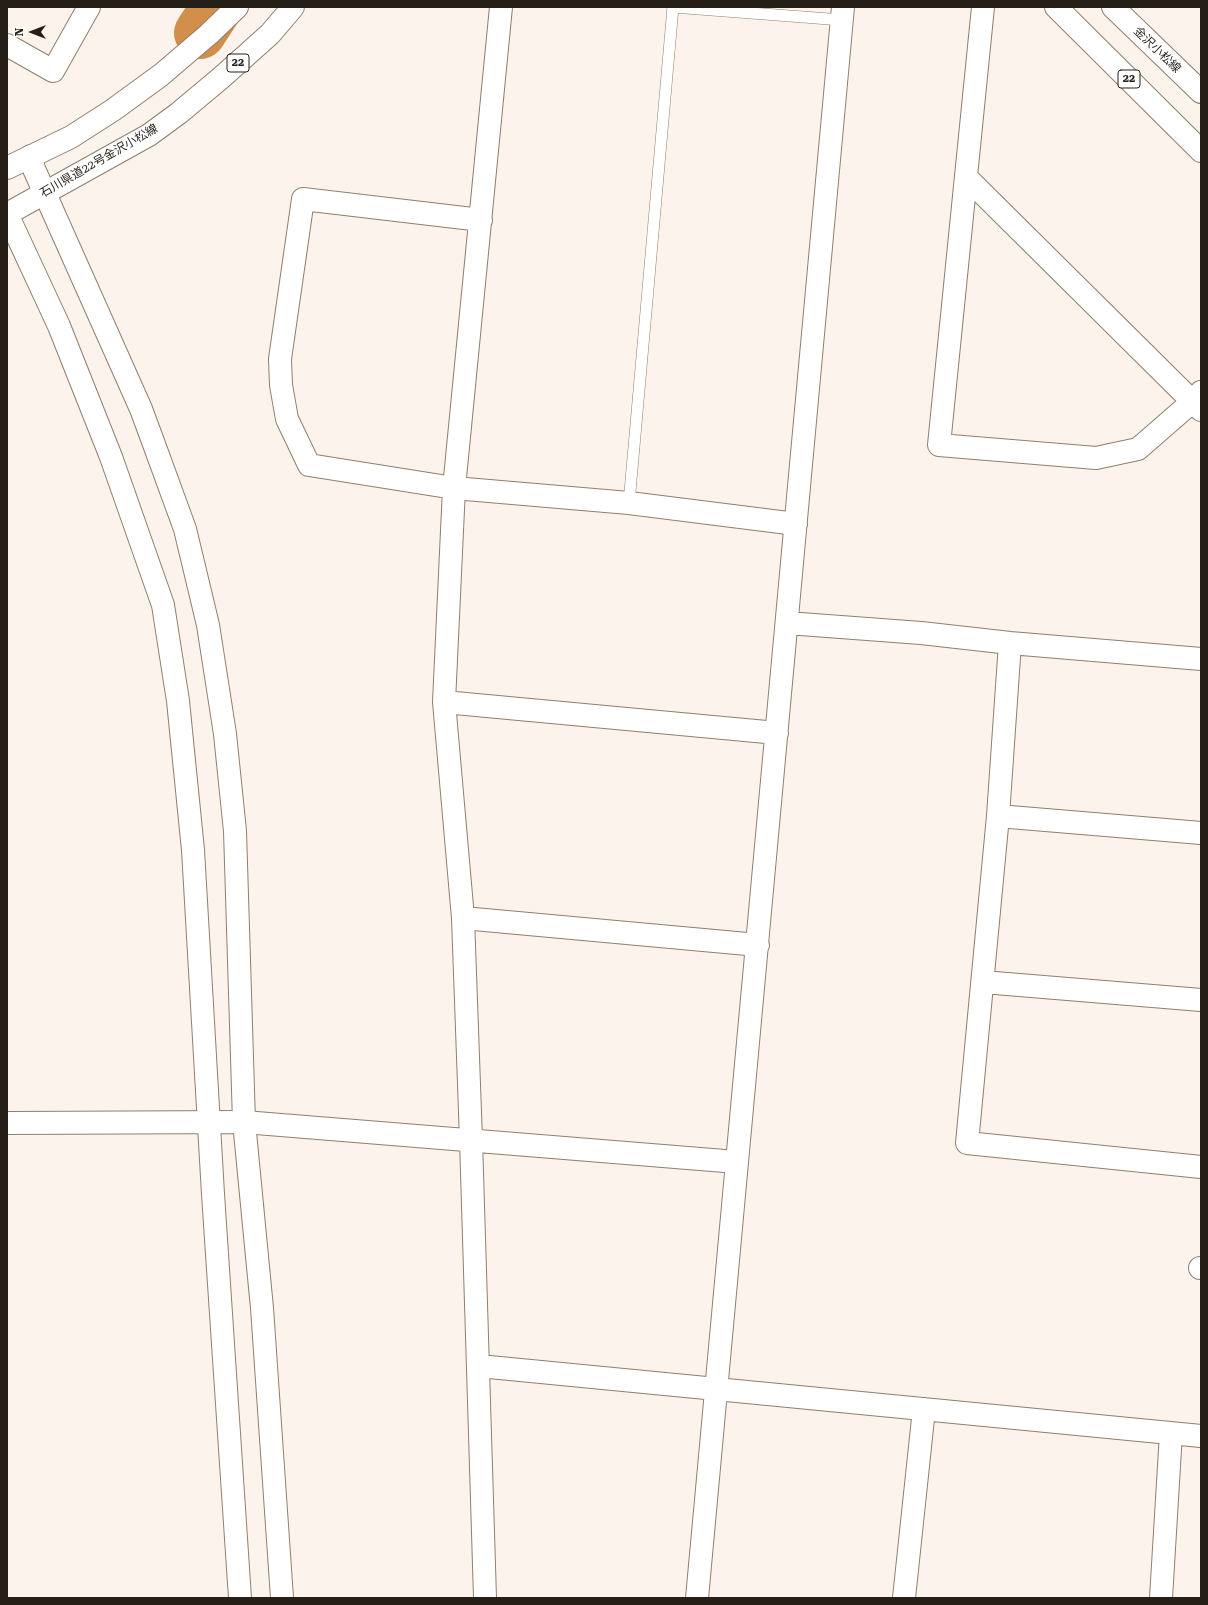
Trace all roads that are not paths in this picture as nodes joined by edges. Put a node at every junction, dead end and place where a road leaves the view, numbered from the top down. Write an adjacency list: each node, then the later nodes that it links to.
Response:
1 (89, 7): 10 (street)
2 (237, 7): 13 (street)
3 (292, 7): 16 (street, 石川県道22号金沢小松線 / 22)
4 (501, 7): 18 (street)
5 (673, 7): 9 (lane); 21 (lane)
6 (983, 7): 15 (street)
7 (1056, 7): 12 (street, 22)
8 (1113, 7): 11 (street, 金沢小松線)
9 (843, 14): 22 (street)
10 (7, 45)
11 (1201, 92)
12 (1201, 151)
13 (31, 156): 14 (street); 16 (street)
14 (7, 168)
15 (967, 178): 19 (street); 19 (street)
16 (45, 192): 17 (street, 石川県道22号金沢小松線 / 22); 34 (street)
17 (7, 214): 36 (street)
18 (481, 220): 20 (street); 20 (street)
19 (1198, 401)
20 (454, 488): 21 (street); 26 (street)
21 (629, 502): 22 (street)
22 (796, 524): 23 (street)
23 (787, 623): 24 (street); 27 (street)
24 (1010, 643): 25 (street); 28 (street)
25 (1201, 659)
26 (444, 702): 27 (street); 30 (street)
27 (777, 734): 31 (street)
28 (998, 816): 29 (street); 32 (street)
29 (1201, 833)
30 (463, 918): 31 (street); 37 (street)
31 (758, 944): 38 (street)
32 (983, 982): 33 (street); 39 (street)
33 (1201, 1000)
34 (244, 1122): 36 (street); 37 (street); 46 (street)
35 (7, 1123): 36 (street)
36 (209, 1123): 45 (street)
37 (471, 1140): 38 (street); 40 (street)
38 (737, 1162): 41 (street)
39 (1201, 1167)
40 (479, 1366): 41 (street); 47 (street)
41 (716, 1389): 42 (street); 48 (street)
42 (924, 1409): 43 (street); 49 (street)
43 (1171, 1433): 44 (street); 50 (street)
44 (1201, 1436)
45 (240, 1598)
46 (282, 1598)
47 (485, 1598)
48 (697, 1598)
49 (904, 1598)
50 (1161, 1598)

